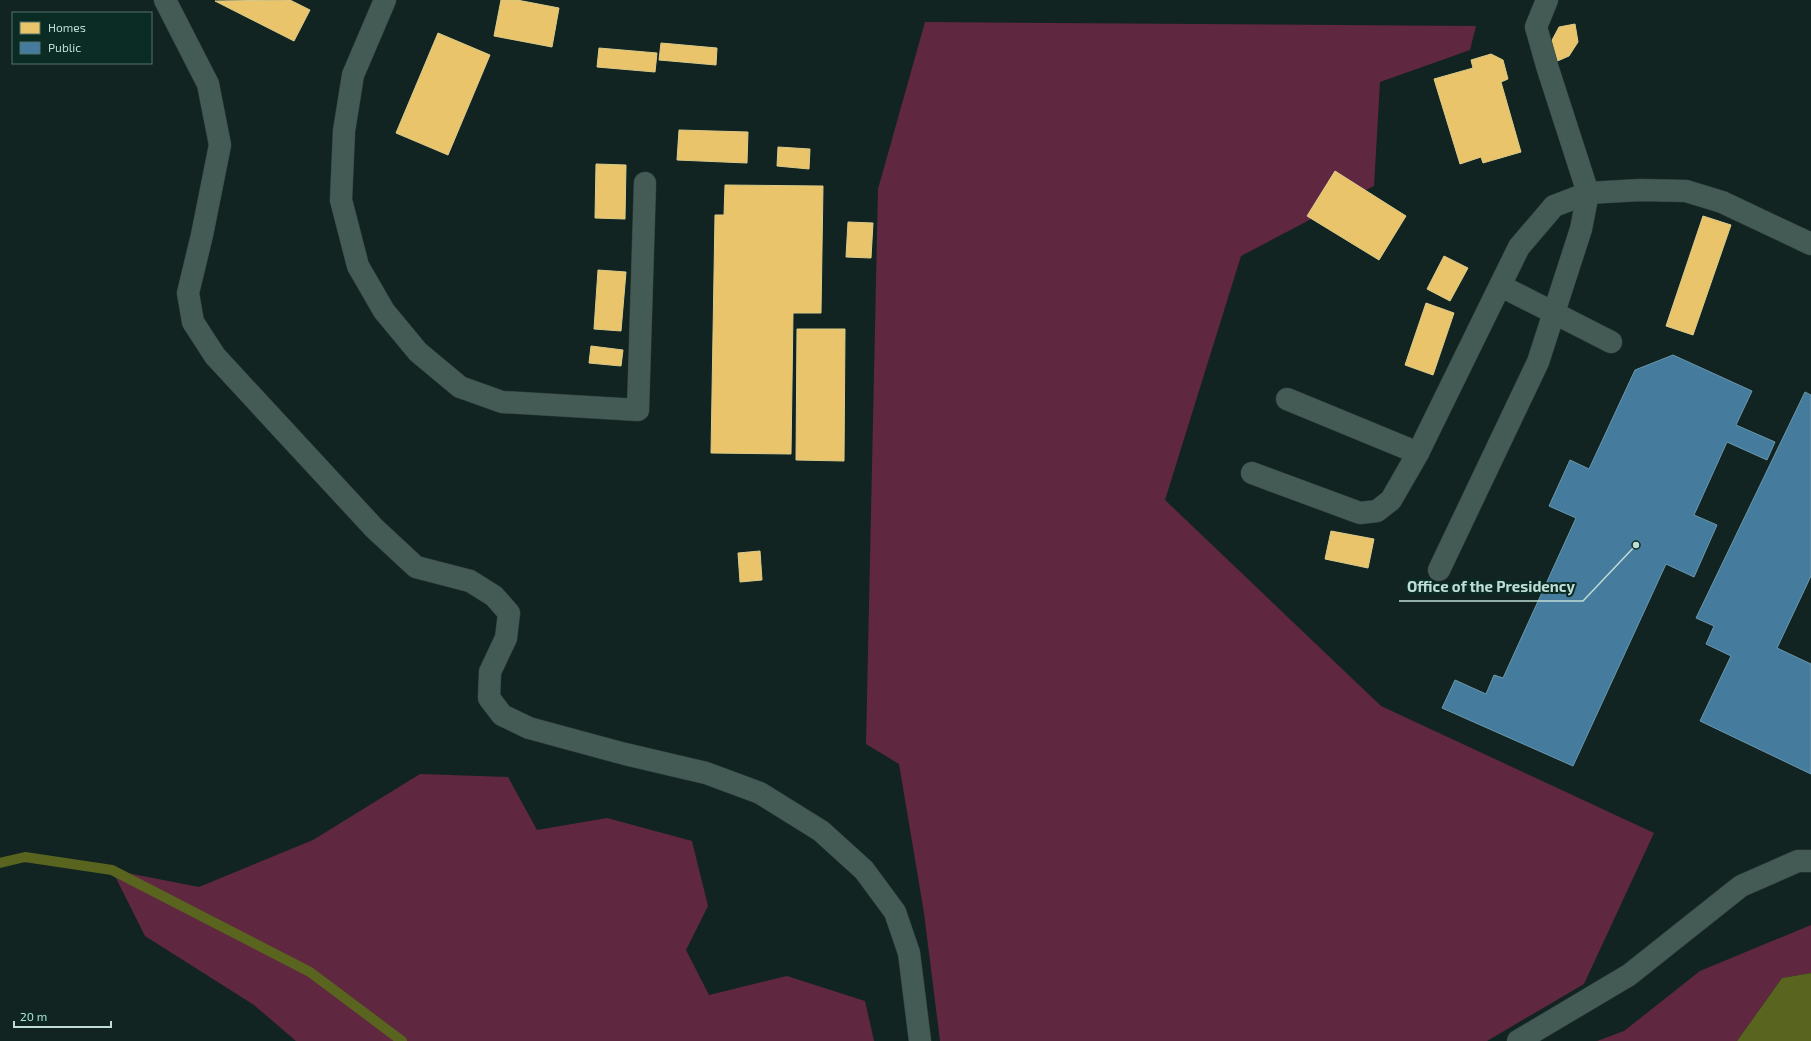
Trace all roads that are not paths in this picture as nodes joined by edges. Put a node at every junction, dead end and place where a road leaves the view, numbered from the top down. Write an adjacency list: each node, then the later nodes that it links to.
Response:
1 (165, 0): 15 (lane)
2 (385, 0): 4 (lane)
3 (1547, 0): 5 (lane)
4 (644, 183)
5 (1588, 193): 6 (lane); 7 (lane); 8 (lane)
6 (1811, 244)
7 (1501, 286): 8 (lane); 11 (lane)
8 (1555, 312): 9 (lane); 13 (lane)
9 (1611, 342)
10 (1287, 400): 11 (lane)
11 (1418, 453): 12 (lane)
12 (1252, 473)
13 (1440, 570)
14 (1811, 861): 16 (lane)
15 (920, 1041)
16 (1518, 1041)

